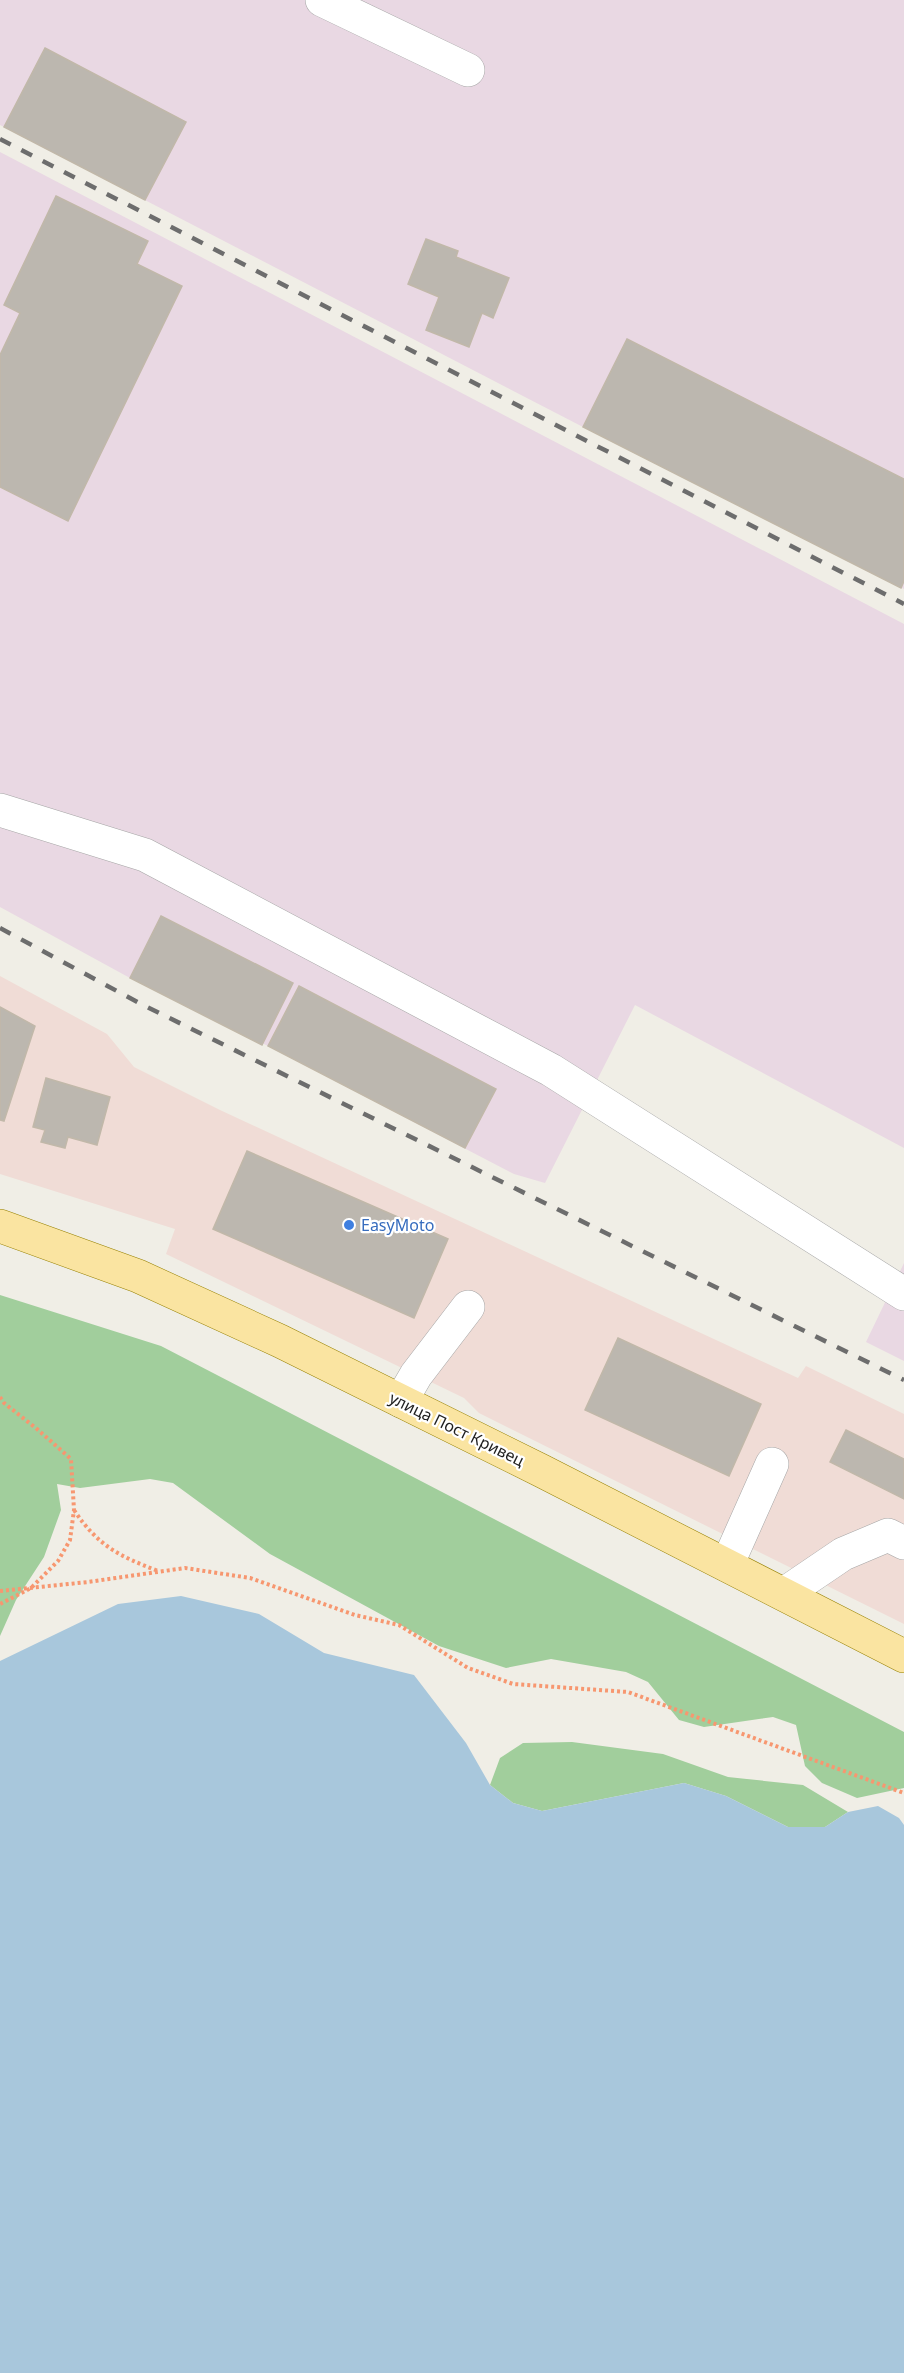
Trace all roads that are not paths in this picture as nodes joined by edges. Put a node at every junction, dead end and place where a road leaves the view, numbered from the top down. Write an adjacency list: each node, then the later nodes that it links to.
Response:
1 (322, 0): 2 (lane)
2 (468, 70)
3 (0, 810): 5 (lane)
4 (0, 1226): 7 (main road, улица Пост Кривец)
5 (904, 1294)
6 (468, 1307): 7 (lane)
7 (402, 1401): 10 (main road, улица Пост Кривец)
8 (772, 1464): 10 (lane)
9 (904, 1543): 11 (lane)
10 (727, 1565): 11 (main road, улица Пост Кривец)
11 (784, 1594): 12 (main road, улица Пост Кривец)
12 (904, 1656)

